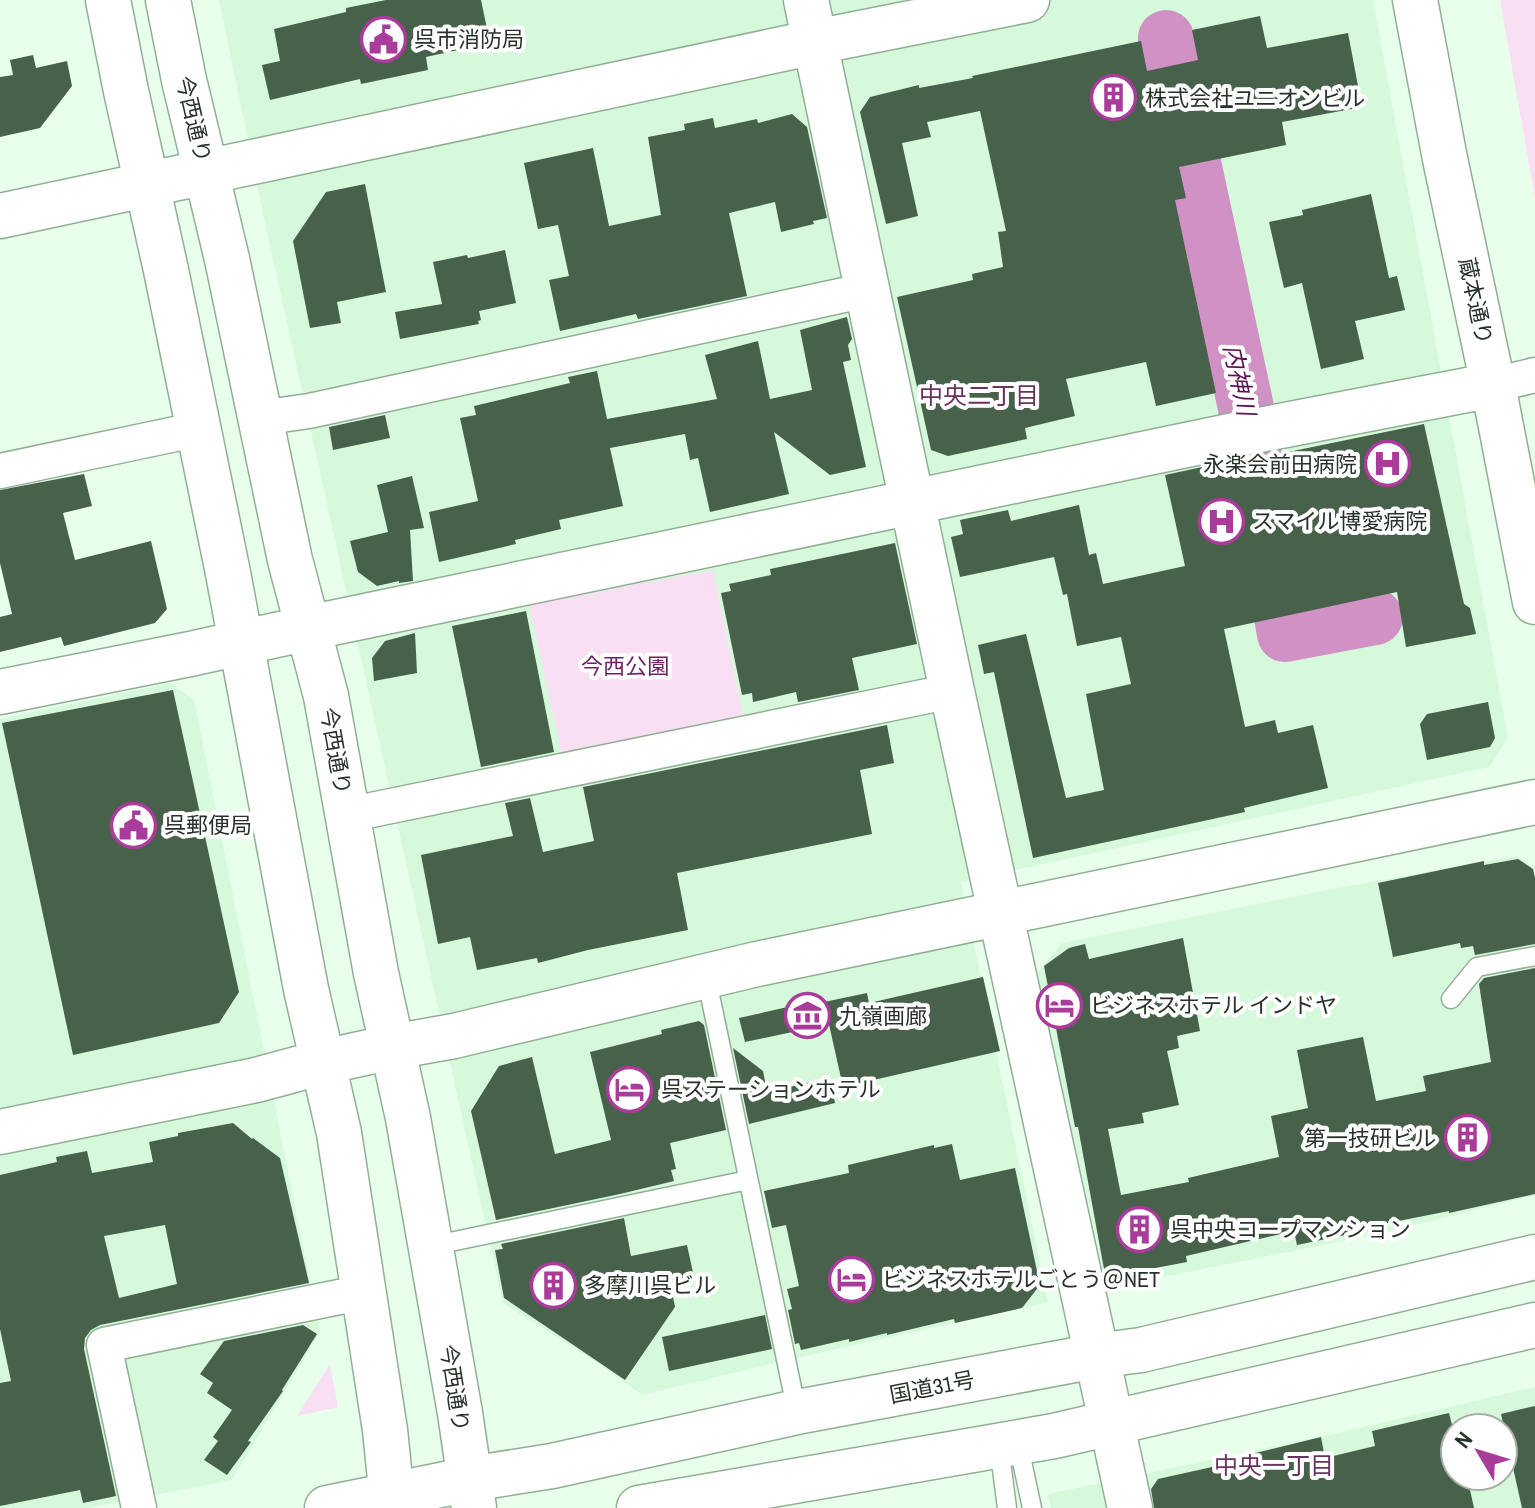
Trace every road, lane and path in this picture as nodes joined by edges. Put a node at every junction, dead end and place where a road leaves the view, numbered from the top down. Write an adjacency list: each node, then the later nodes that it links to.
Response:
1 (108, 0): 8 (main road)
2 (168, 0): 7 (main road, 今西通り)
3 (806, 0): 6 (main road)
4 (1027, 0): 6 (main road)
5 (1415, 0): 12 (main road, 蔵本通り)
6 (815, 42): 7 (main road); 10 (main road)
7 (207, 173): 8 (main road); 13 (main road, 今西通り)
8 (147, 186): 9 (main road); 14 (main road)
9 (0, 216)
10 (867, 290): 13 (street); 16 (main road)
11 (1535, 375): 12 (street)
12 (1493, 385): 16 (main road); 17 (main road, 蔵本通り)
13 (260, 418): 18 (main road, 今西通り)
14 (199, 429): 15 (street); 19 (main road)
15 (0, 471)
16 (912, 503): 18 (main road); 20 (main road)
17 (1535, 602)
18 (308, 628): 19 (main road); 23 (main road, 今西通り)
19 (241, 643): 21 (main road); 29 (main road)
20 (952, 691): 23 (street); 24 (main road)
21 (0, 692)
22 (1535, 802): 24 (main road)
23 (347, 815): 28 (main road, 今西通り)
24 (1000, 914): 26 (main road); 36 (main road)
25 (1535, 956): 27 (lane)
26 (706, 976): 28 (main road); 31 (lane)
27 (1451, 999)
28 (392, 1047): 29 (main road); 32 (main road, 今西通り)
29 (323, 1062): 30 (main road); 34 (main road)
30 (0, 1132)
31 (748, 1180): 32 (lane); 37 (lane)
32 (431, 1246): 40 (main road, 今西通り)
33 (1535, 1257): 36 (main road, 国道31号)
34 (364, 1292): 42 (main road); 43 (street)
35 (1535, 1325): 38 (main road)
36 (1096, 1356): 37 (main road, 国道31号); 38 (main road)
37 (797, 1412): 40 (main road, 国道31号)
38 (1111, 1422): 39 (main road); 48 (main road)
39 (1008, 1444): 41 (main road); 46 (lane); 47 (lane)
40 (472, 1494): 42 (main road, 国道31号)
41 (735, 1500): 45 (main road)
42 (392, 1502): 44 (main road, 国道31号)
43 (139, 1508)
44 (327, 1508)
45 (639, 1508)
46 (1007, 1508)
47 (1032, 1508)
48 (1130, 1508)

